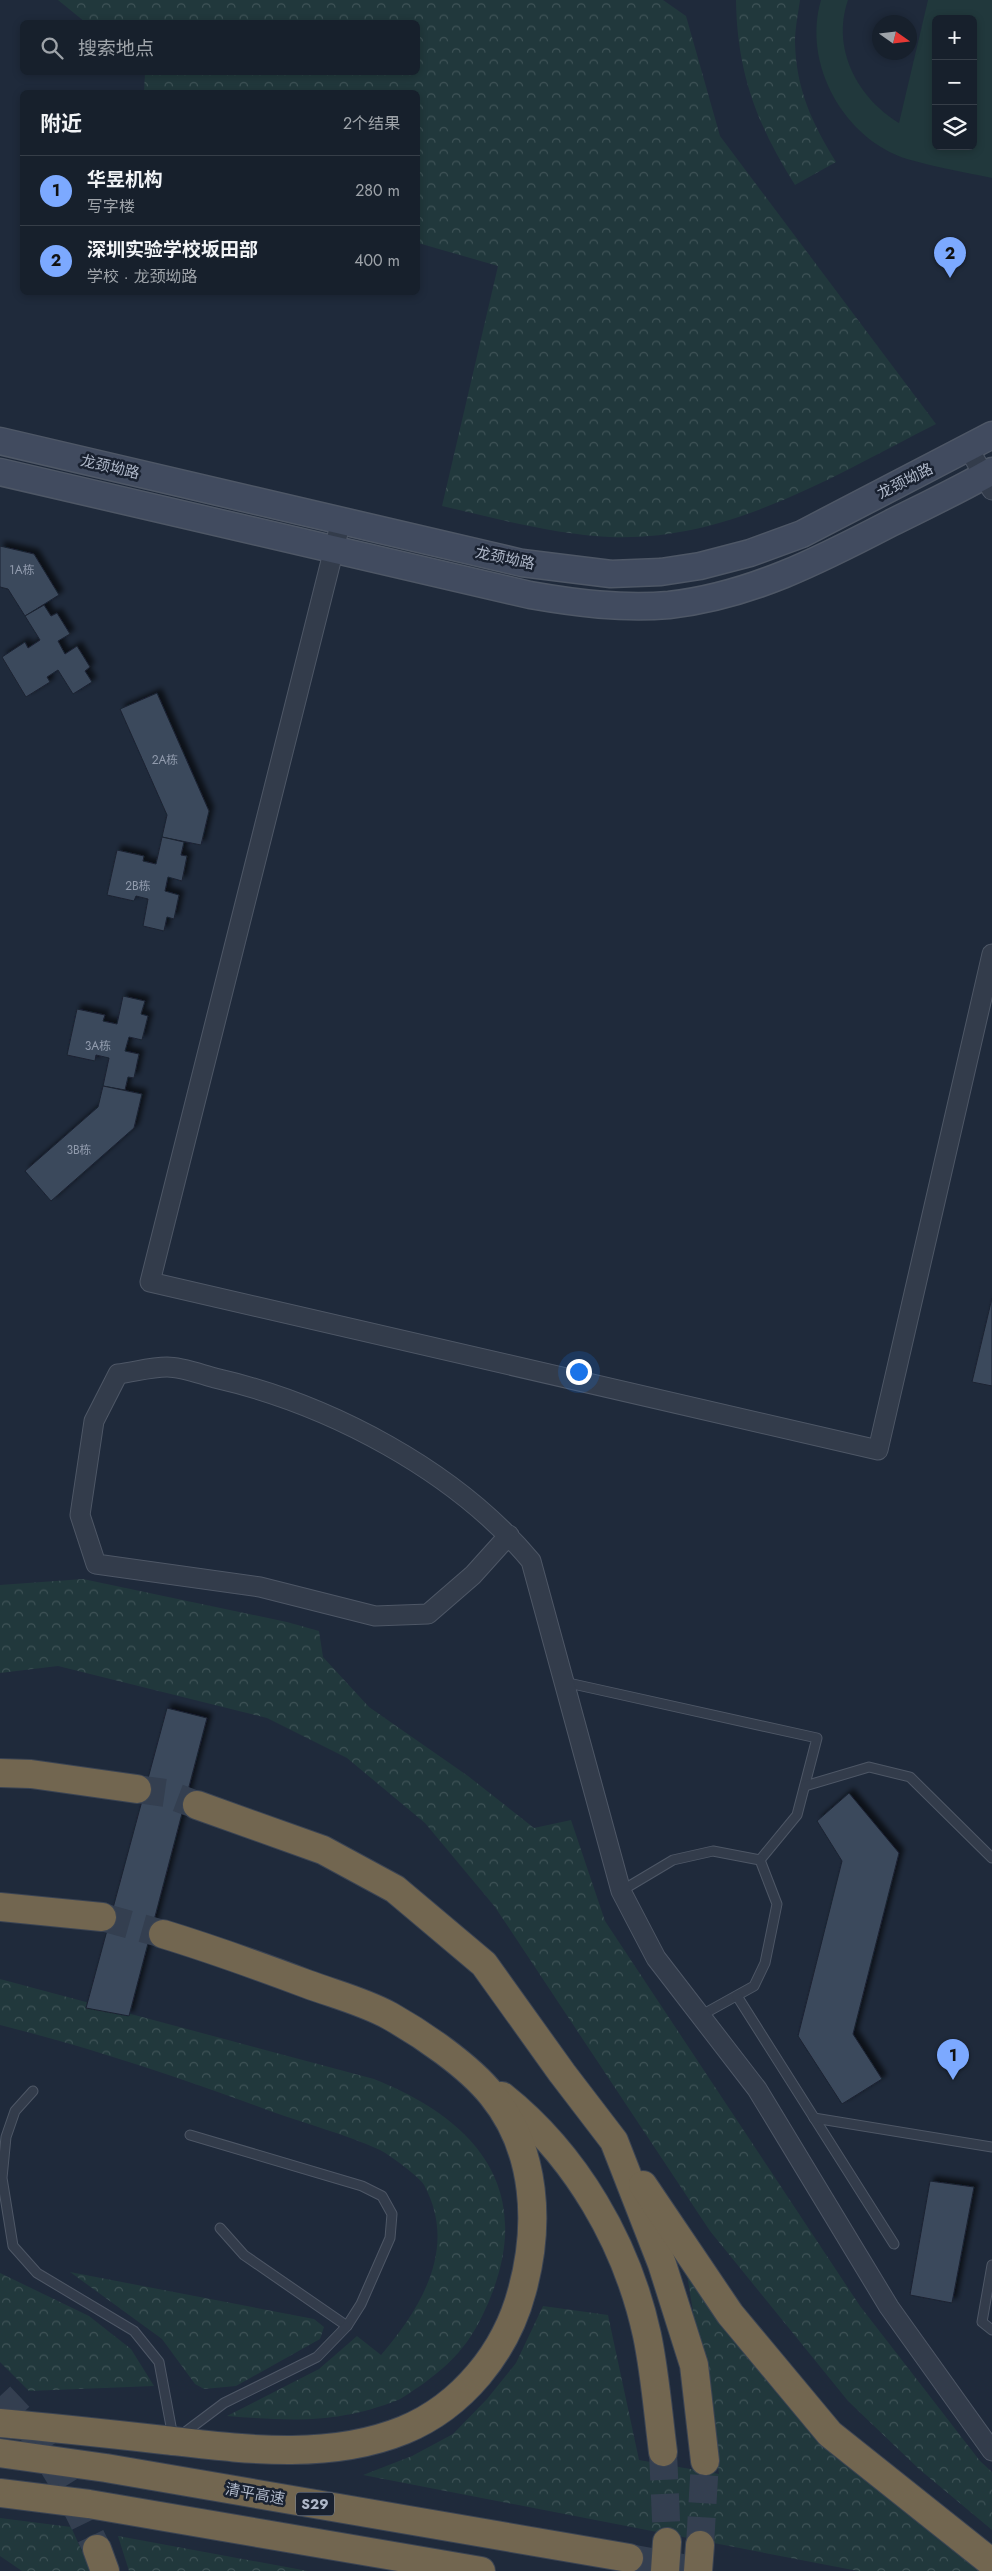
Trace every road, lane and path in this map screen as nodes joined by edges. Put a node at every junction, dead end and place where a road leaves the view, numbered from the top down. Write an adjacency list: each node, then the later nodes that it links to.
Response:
1 (992, 435): 3 (main road, 龙颈坳路)
2 (0, 441): 6 (main road, 龙颈坳路)
3 (969, 449): 5 (street); 6 (main road, 龙颈坳路)
4 (0, 472): 7 (main road, 龙颈坳路)
5 (989, 479): 7 (main road, 龙颈坳路)
6 (341, 521): 7 (street)
7 (334, 550): 8 (street)
8 (992, 954)
9 (509, 1535): 9 (street); 10 (street)
10 (564, 1682): 14 (lane); 19 (street)
11 (0, 1773): 12 (highway)
12 (31, 1774): 13 (highway); 15 (highway)
13 (0, 1780)
14 (804, 1786): 17 (lane); 18 (lane)
15 (137, 1789)
16 (197, 1804): 29 (highway)
17 (992, 1858)
18 (760, 1860): 19 (lane); 23 (lane)
19 (620, 1891): 24 (street)
20 (0, 1907): 21 (highway)
21 (102, 1917)
22 (163, 1934): 25 (highway)
23 (737, 1996): 24 (lane); 27 (lane)
24 (700, 2016): 38 (street)
25 (468, 2069): 37 (highway); 39 (highway)
26 (33, 2091): 37 (lane)
27 (814, 2118): 30 (lane); 32 (lane)
28 (190, 2135): 34 (lane)
29 (614, 2141): 41 (highway); 45 (highway)
30 (992, 2147)
31 (220, 2228): 34 (lane)
32 (894, 2244)
33 (992, 2265): 35 (lane)
34 (347, 2326): 37 (lane)
35 (992, 2330)
36 (0, 2423): 37 (highway)
37 (174, 2441)
38 (992, 2451)
39 (663, 2452)
40 (0, 2453): 44 (highway, 清平高速 / S29)
41 (705, 2461)
42 (0, 2493): 46 (highway)
43 (666, 2542): 47 (highway)
44 (628, 2558)
45 (992, 2563)
46 (481, 2571)
47 (665, 2571)

